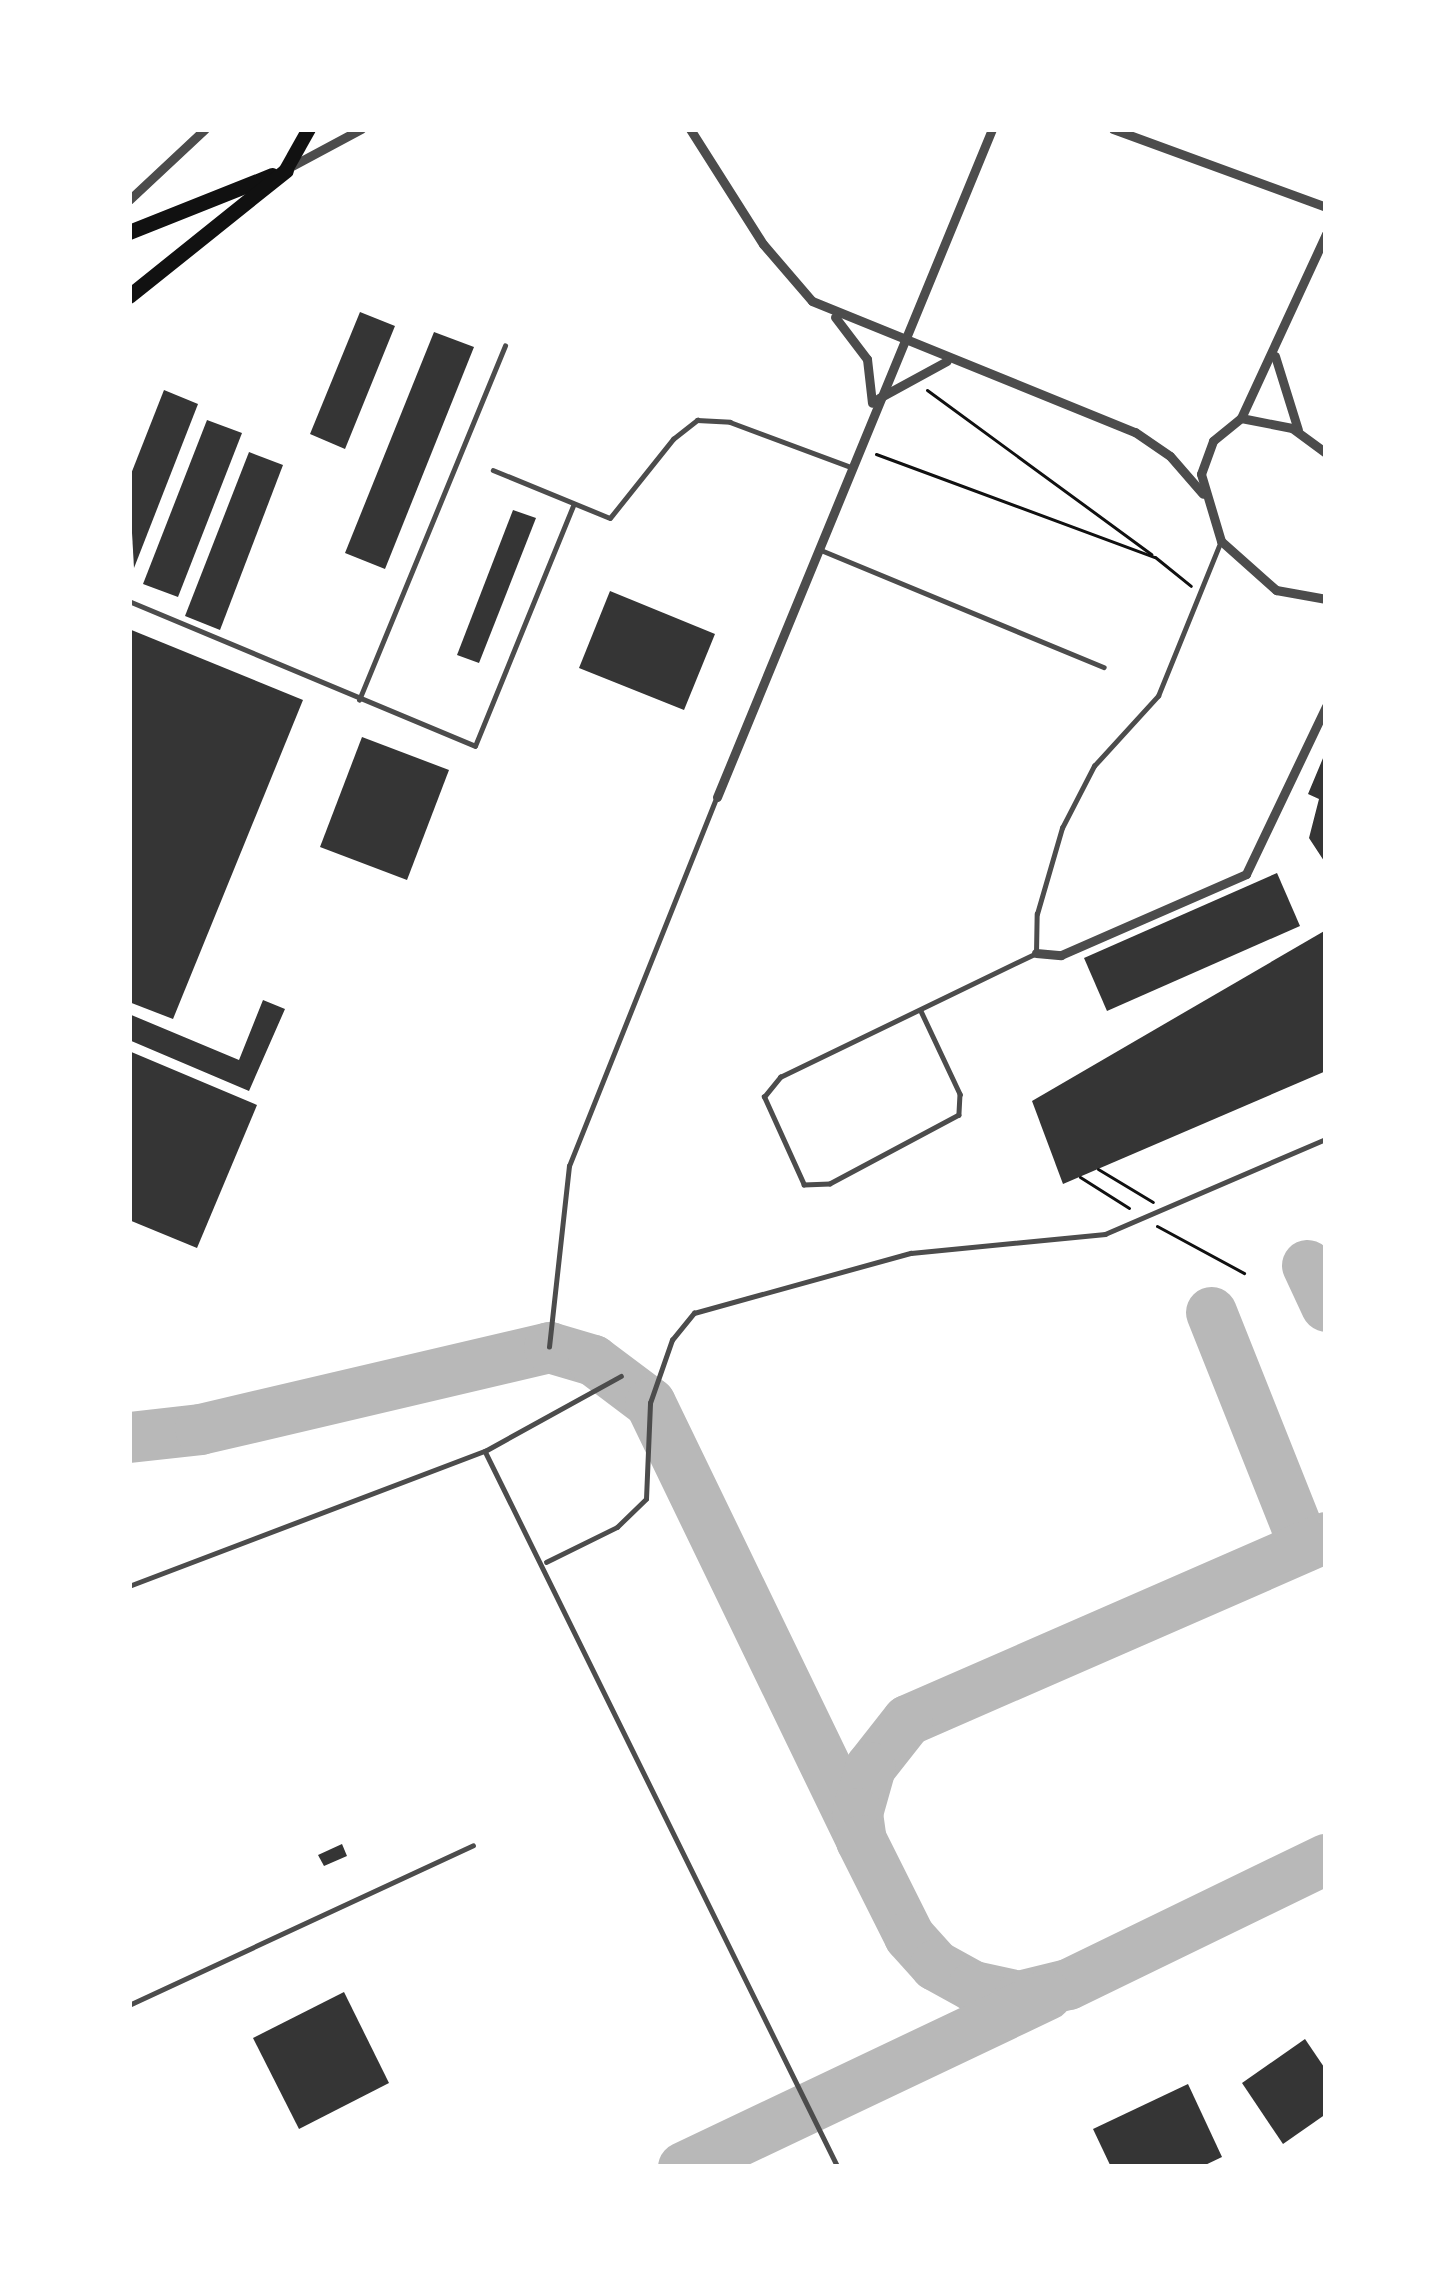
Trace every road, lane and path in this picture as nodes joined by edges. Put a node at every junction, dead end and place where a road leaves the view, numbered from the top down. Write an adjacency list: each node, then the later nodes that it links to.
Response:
1 (205, 129): 8 (street)
2 (309, 129): 7 (main road)
3 (361, 129): 7 (street)
4 (690, 129): 13 (street)
5 (992, 129): 14 (street)
6 (1113, 129): 9 (street)
7 (286, 170): 10 (main road); 12 (main road)
8 (129, 200)
9 (1326, 207)
10 (129, 232)
11 (1326, 234): 16 (street)
12 (129, 296)
13 (834, 315): 14 (street); 19 (street)
14 (902, 341): 17 (street); 19 (street)
15 (505, 346): 34 (lane)
16 (1275, 356): 20 (street); 21 (street)
17 (947, 361): 18 (street); 25 (street)
18 (912, 377): 19 (street); 29 (path)
19 (874, 405): 23 (street)
20 (1241, 418): 21 (street); 25 (street)
21 (1299, 431): 22 (street)
22 (1326, 453)
23 (848, 466): 26 (lane); 28 (street); 29 (path)
24 (493, 470): 26 (lane)
25 (1202, 494): 27 (street)
26 (574, 504): 34 (lane)
27 (1221, 541): 30 (lane); 31 (street)
28 (815, 548): 33 (lane); 36 (street)
29 (1155, 557): 30 (path)
30 (1204, 596): 37 (lane)
31 (1326, 599)
32 (129, 602): 34 (lane)
33 (1104, 667)
34 (359, 700)
35 (1326, 706): 37 (street)
36 (717, 797): 46 (lane)
37 (1036, 953): 38 (lane)
38 (921, 1011): 38 (lane)
39 (1326, 1138): 49 (lane)
40 (1098, 1169): 42 (path)
41 (1080, 1177): 44 (path)
42 (1156, 1204)
43 (1176, 1216): 44 (path)
44 (1166, 1232): 45 (path)
45 (1244, 1273)
46 (549, 1347)
47 (621, 1376): 48 (lane)
48 (485, 1451): 49 (lane); 50 (lane)
49 (546, 1562): 53 (lane)
50 (129, 1586)
51 (473, 1844): 52 (lane)
52 (129, 2005)
53 (838, 2167)

